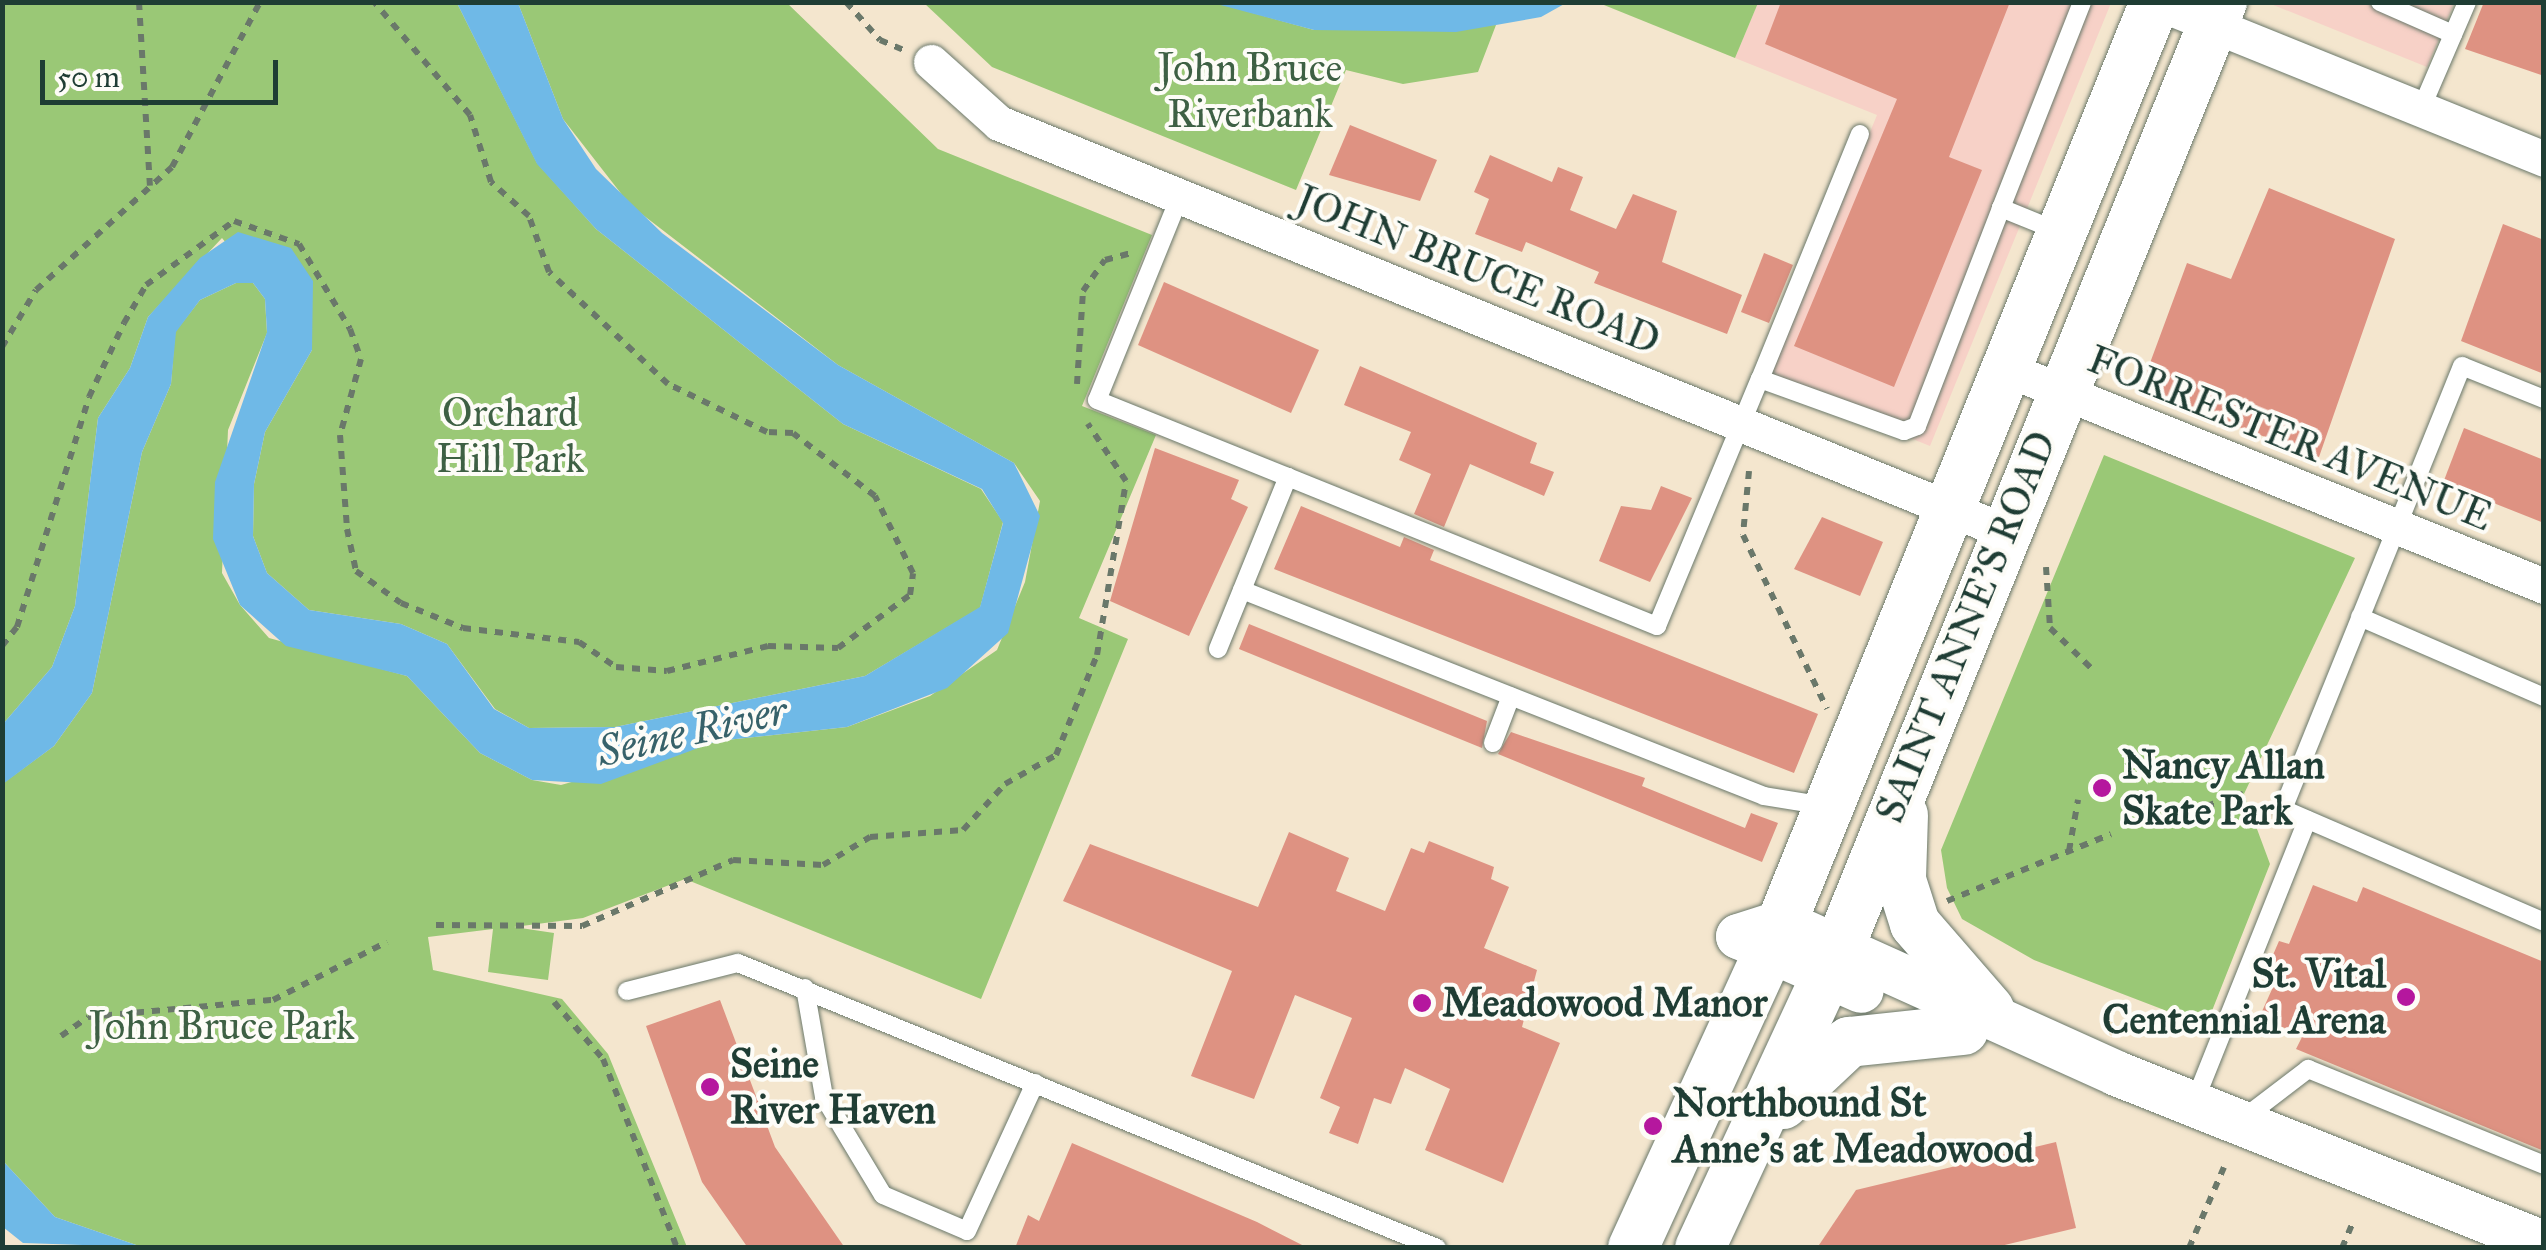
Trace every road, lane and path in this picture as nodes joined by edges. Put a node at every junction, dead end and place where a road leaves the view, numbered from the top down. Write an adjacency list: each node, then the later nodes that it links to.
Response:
1 (139, 2): 15 (path)
2 (260, 2): 15 (path)
3 (374, 2): 36 (path)
4 (846, 2): 11 (path)
5 (2082, 2): 17 (lane)
6 (2155, 2): 9 (street); 18 (main road, SAINT ANNE'S ROAD)
7 (2380, 2): 10 (lane)
8 (2466, 2): 10 (lane)
9 (2217, 14): 12 (street); 24 (main road, SAINT ANNE'S ROAD)
10 (2453, 34): 12 (lane)
11 (931, 62): 16 (street, JOHN BRUCE ROAD)
12 (2422, 109): 14 (street)
13 (1860, 134): 22 (lane)
14 (2544, 159)
15 (150, 186): 20 (path)
16 (1180, 196): 19 (lane); 27 (street, JOHN BRUCE ROAD)
17 (2002, 208): 18 (lane); 22 (lane)
18 (2060, 232): 21 (main road, SAINT ANNE'S ROAD)
19 (1160, 246): 23 (path); 28 (lane)
20 (2, 346)
21 (2004, 368): 24 (street, FORRESTER AVENUE); 29 (main road, SAINT ANNE'S ROAD)
22 (1760, 378): 27 (lane)
23 (1077, 389)
24 (2062, 392): 30 (street, FORRESTER AVENUE); 31 (main road, SAINT ANNE'S ROAD)
25 (2544, 399): 30 (lane)
26 (1077, 408): 53 (path)
27 (1747, 425): 28 (lane); 29 (street, JOHN BRUCE ROAD); 41 (path)
28 (1288, 478): 34 (lane)
29 (1950, 508): 31 (street, JOHN BRUCE ROAD); 47 (main road, SAINT ANNE'S ROAD)
30 (2396, 527): 33 (street, FORRESTER AVENUE); 35 (lane)
31 (2009, 532): 43 (main road, SAINT ANNE'S ROAD)
32 (2046, 567): 38 (path)
33 (2544, 586)
34 (1242, 590): 37 (lane); 39 (lane)
35 (2360, 617): 40 (lane); 48 (lane)
36 (2, 646)
37 (1218, 649)
38 (2093, 670)
39 (1511, 696): 42 (lane); 47 (lane)
40 (2544, 697)
41 (1830, 714)
42 (1493, 743)
43 (1914, 765): 56 (main road, SAINT ANNE'S ROAD); 60 (main road)
44 (2244, 794): 46 (path)
45 (2078, 800): 50 (path)
46 (2206, 806)
47 (1828, 808): 54 (main road, SAINT ANNE'S ROAD)
48 (2307, 820): 52 (lane); 63 (lane)
49 (2111, 834): 50 (path)
50 (2069, 851): 51 (path)
51 (1937, 905)
52 (2544, 922)
53 (436, 924)
54 (1776, 938): 56 (street); 72 (main road, SAINT ANNE'S ROAD)
55 (388, 942): 61 (path)
56 (1833, 962): 60 (street); 65 (main road, SAINT ANNE'S ROAD)
57 (805, 988): 58 (lane); 62 (lane); 62 (lane)
58 (627, 991)
59 (554, 1002): 70 (path)
60 (1976, 1019): 63 (street); 65 (main road)
61 (61, 1036)
62 (1034, 1083): 71 (lane)
63 (2194, 1104): 64 (street)
64 (2239, 1122): 66 (lane); 69 (street)
65 (1741, 1165): 73 (main road, SAINT ANNE'S ROAD)
66 (2544, 1165)
67 (2224, 1167): 74 (path)
68 (2354, 1220): 75 (path)
69 (2544, 1243)
70 (677, 1248)
71 (1437, 1248)
72 (1633, 1248)
73 (1700, 1248)
74 (2189, 1248)
75 (2342, 1248)

